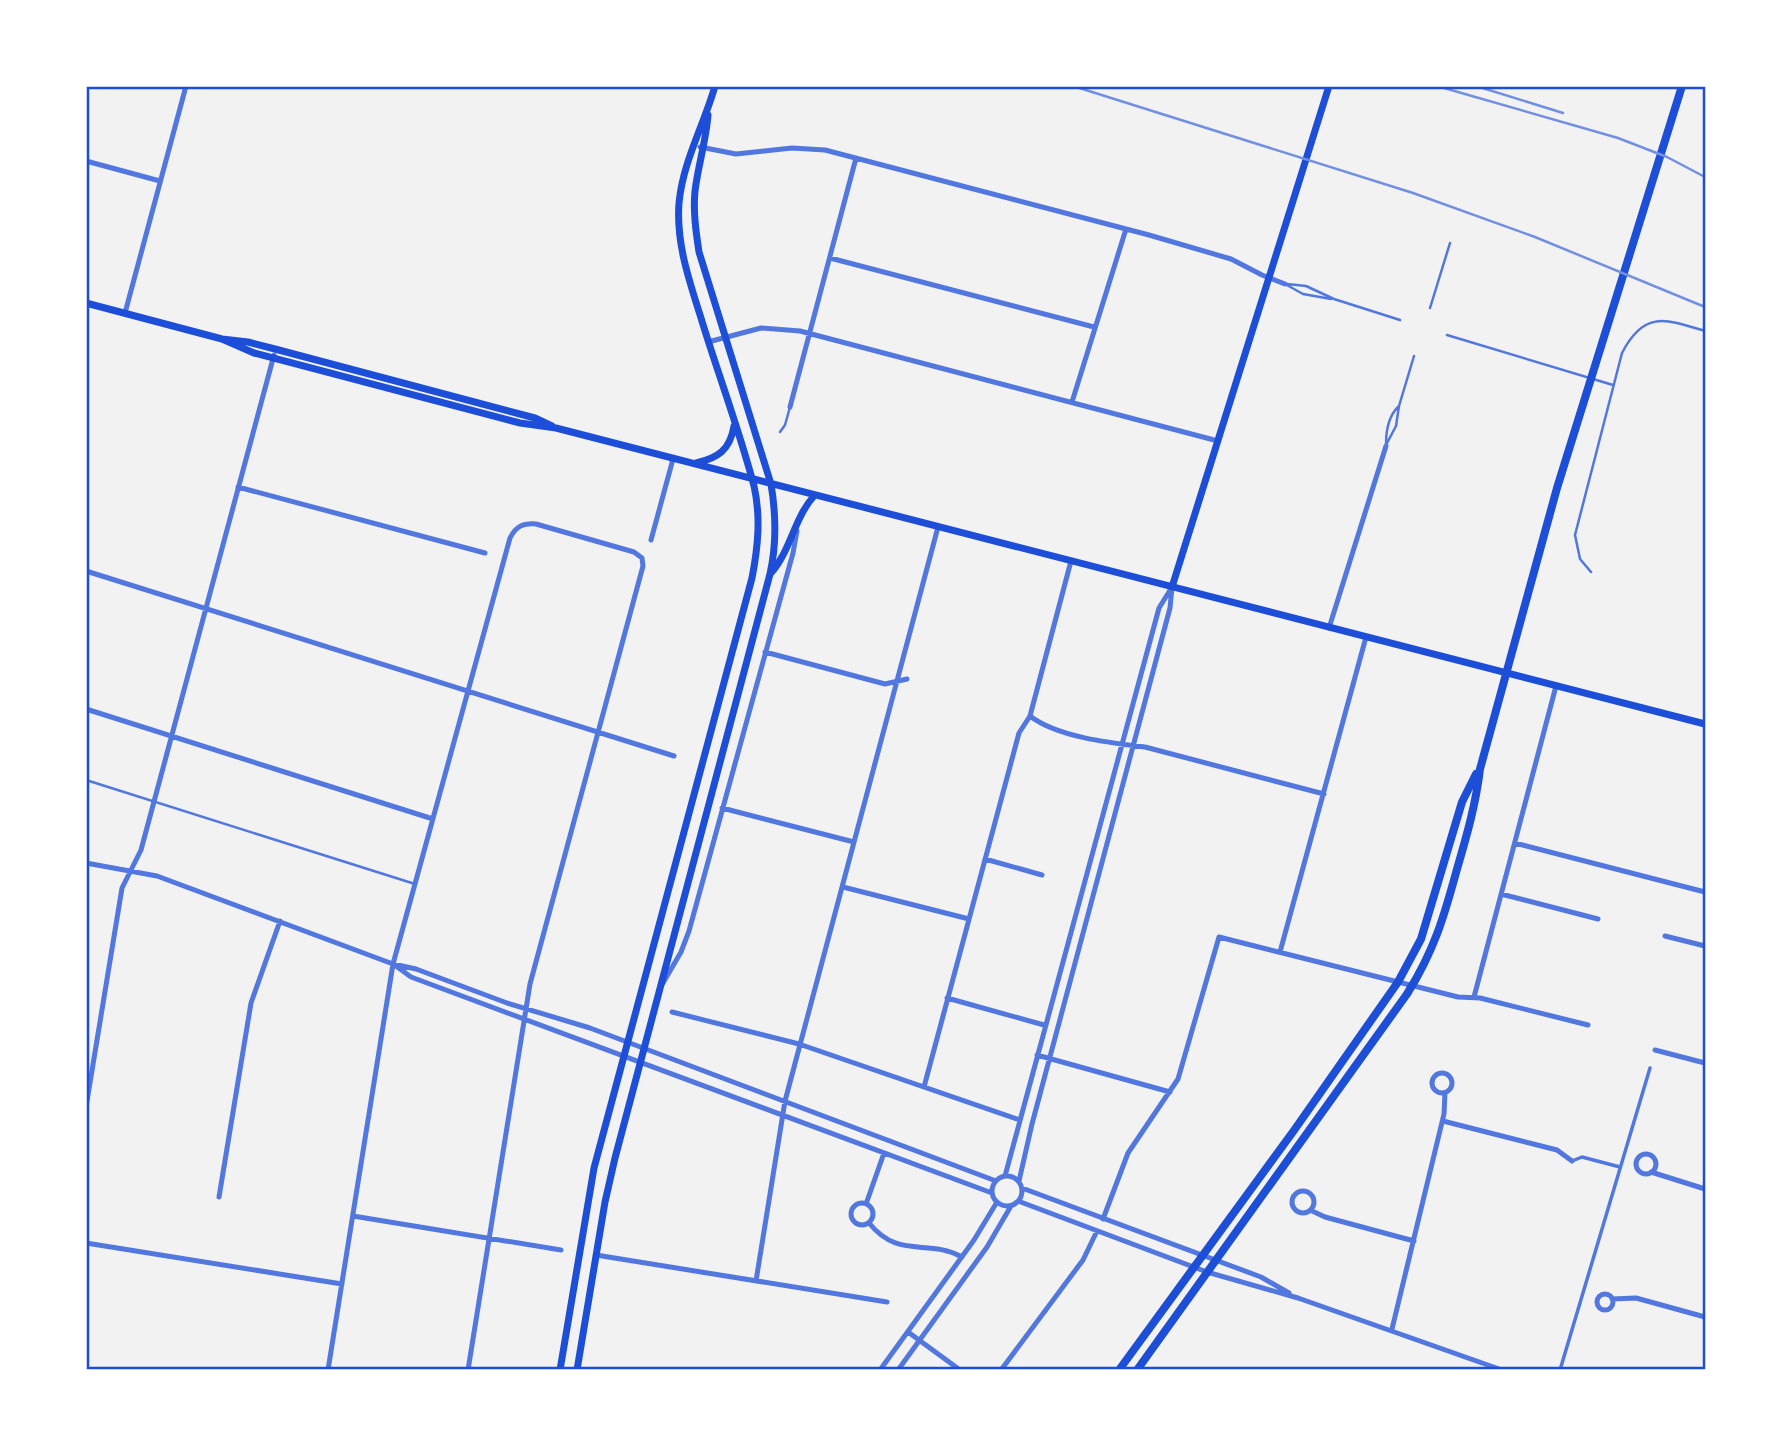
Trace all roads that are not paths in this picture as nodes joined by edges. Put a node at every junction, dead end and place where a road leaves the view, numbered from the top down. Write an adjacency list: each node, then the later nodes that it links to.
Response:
1 (186, 86): 10 (street)
2 (715, 86): 5 (main road)
3 (1329, 86): 37 (main road)
4 (1682, 86): 58 (main road)
5 (709, 107): 6 (main road); 7 (main road)
6 (692, 145): 7 (street); 26 (main road)
7 (705, 148): 8 (street); 24 (main road)
8 (856, 158): 11 (street); 13 (street)
9 (86, 161): 10 (street)
10 (160, 181): 18 (street)
11 (1126, 229): 14 (street); 20 (street)
12 (1450, 243): 17 (lane)
13 (830, 258): 20 (street); 22 (street)
14 (1285, 284): 15 (lane); 15 (lane)
15 (1334, 299): 19 (lane)
16 (86, 303): 18 (main road)
17 (1430, 308)
18 (125, 313): 25 (main road)
19 (1399, 320)
20 (1094, 327): 31 (street)
21 (1705, 331): 30 (lane)
22 (810, 334): 24 (street); 31 (street); 33 (street)
23 (1447, 335): 30 (lane)
24 (725, 336): 26 (street); 42 (main road)
25 (222, 339): 27 (main road); 29 (main road)
26 (708, 342): 34 (main road)
27 (275, 349): 29 (street); 35 (main road)
28 (1414, 356): 32 (lane)
29 (273, 358): 35 (main road); 43 (street)
30 (1613, 385): 51 (lane)
31 (1072, 402): 37 (street)
32 (1399, 406): 38 (lane); 38 (lane)
33 (790, 407): 36 (lane)
34 (734, 422): 40 (main road); 41 (main road)
35 (556, 428): 39 (main road)
36 (780, 432)
37 (1218, 441): 53 (main road)
38 (1386, 446): 55 (street)
39 (673, 459): 40 (main road); 47 (street)
40 (693, 464): 41 (main road)
41 (752, 479): 42 (main road); 104 (main road)
42 (771, 484): 44 (main road); 52 (main road)
43 (238, 487): 48 (street); 54 (street)
44 (814, 496): 45 (main road); 46 (main road)
45 (798, 522): 52 (main road); 57 (street)
46 (938, 527): 49 (main road); 60 (street)
47 (651, 540)
48 (485, 553)
49 (1071, 561): 53 (main road); 64 (street)
50 (86, 570): 54 (street)
51 (1591, 572)
52 (770, 574): 96 (main road)
53 (1172, 587): 55 (main road); 68 (street); 69 (street)
54 (205, 608): 62 (street); 67 (street)
55 (1329, 628): 56 (main road)
56 (1366, 637): 58 (main road); 73 (street)
57 (765, 653): 60 (street); 75 (street)
58 (1507, 673): 61 (main road); 71 (main road)
59 (907, 680): 60 (street)
60 (898, 681): 77 (street)
61 (1556, 686): 65 (main road); 78 (street)
62 (467, 691): 66 (street); 66 (street); 76 (street)
63 (86, 709): 67 (street)
64 (1030, 716): 68 (street); 79 (street)
65 (1705, 724)
66 (598, 732): 70 (street); 99 (street)
67 (171, 736): 74 (street); 76 (street)
68 (1122, 745): 69 (street); 102 (street)
69 (1134, 746): 73 (street); 110 (street)
70 (674, 756)
71 (1480, 769): 94 (main road); 95 (main road)
72 (86, 780): 74 (lane)
73 (1324, 793): 92 (street)
74 (154, 801): 81 (street); 83 (lane)
75 (722, 808): 77 (street); 96 (street)
76 (433, 819): 83 (street)
77 (854, 842): 84 (street)
78 (1515, 843): 85 (street); 86 (street)
79 (985, 859): 82 (street); 87 (street)
80 (86, 863): 81 (street)
81 (130, 870): 89 (street); 118 (street)
82 (1042, 875)
83 (415, 884): 93 (street)
84 (843, 887): 87 (street); 105 (street)
85 (1705, 892)
86 (1502, 894): 88 (street); 97 (street)
87 (969, 919): 98 (street)
88 (1598, 919)
89 (280, 921): 93 (street); 132 (street)
90 (1665, 936): 91 (street)
91 (1705, 946)
92 (1280, 952): 94 (street); 115 (street)
93 (393, 964): 99 (street); 101 (street); 138 (street)
94 (1398, 982): 95 (street); 147 (main road)
95 (1412, 986): 97 (street); 149 (main road)
96 (658, 992): 106 (main road)
97 (1474, 997): 103 (street)
98 (947, 999): 102 (street); 114 (street)
99 (526, 1009): 101 (street); 104 (street)
100 (672, 1012): 105 (street)
101 (525, 1019): 109 (street); 142 (street)
102 (1044, 1025): 108 (street)
103 (1588, 1025)
104 (627, 1042): 106 (street); 109 (main road)
105 (799, 1044): 114 (street); 117 (street)
106 (643, 1048): 111 (main road); 117 (street)
107 (1656, 1050): 112 (street)
108 (1037, 1055): 110 (street); 120 (street)
109 (624, 1056): 111 (street); 163 (main road)
110 (1050, 1058): 115 (street); 128 (street)
111 (639, 1062): 119 (street); 146 (main road)
112 (1705, 1063)
113 (1650, 1068): 124 (street)
114 (925, 1087): 120 (street)
115 (1170, 1092): 139 (street)
116 (1445, 1093): 121 (street)
117 (785, 1101): 119 (street); 127 (street)
118 (86, 1107)
119 (783, 1115): 122 (street); 152 (street)
120 (1020, 1120): 126 (street)
121 (1443, 1121): 123 (street); 143 (street)
122 (884, 1153): 131 (street); 135 (street)
123 (1572, 1161): 124 (street)
124 (1620, 1167): 172 (street)
125 (1651, 1172): 130 (street)
126 (1005, 1176): 127 (street); 128 (street)
127 (996, 1181): 131 (street)
128 (1019, 1181): 129 (street)
129 (1022, 1188): 133 (street); 139 (street)
130 (1705, 1189)
131 (992, 1193): 134 (street)
132 (219, 1197)
133 (1018, 1201): 136 (street); 141 (street)
134 (998, 1202): 136 (street); 148 (street)
135 (866, 1204): 140 (street); 140 (street)
136 (1011, 1206): 160 (street)
137 (1310, 1210): 137 (street); 143 (street)
138 (353, 1216): 142 (street); 153 (street)
139 (1103, 1219): 147 (street)
140 (869, 1223): 148 (street)
141 (1097, 1231): 150 (street); 168 (street)
142 (490, 1238): 145 (street); 162 (street)
143 (1414, 1241): 158 (street)
144 (86, 1243): 153 (street)
145 (561, 1250)
146 (596, 1255): 152 (street); 164 (main road)
147 (1201, 1255): 149 (street); 150 (main road)
148 (962, 1257): 159 (street)
149 (1215, 1261): 151 (main road); 154 (street)
150 (1193, 1267): 151 (street); 169 (main road)
151 (1207, 1272): 154 (street); 170 (main road)
152 (756, 1281): 156 (street)
153 (342, 1284): 161 (street)
154 (1298, 1298): 158 (street)
155 (1612, 1299): 157 (street)
156 (887, 1302)
157 (1705, 1317)
158 (1392, 1329): 171 (street)
159 (908, 1332): 160 (street); 165 (street)
160 (920, 1340): 166 (street); 167 (street)
161 (328, 1370)
162 (468, 1370)
163 (560, 1370)
164 (578, 1370)
165 (880, 1370)
166 (898, 1370)
167 (960, 1370)
168 (1001, 1370)
169 (1119, 1370)
170 (1137, 1370)
171 (1502, 1370)
172 (1560, 1370)

